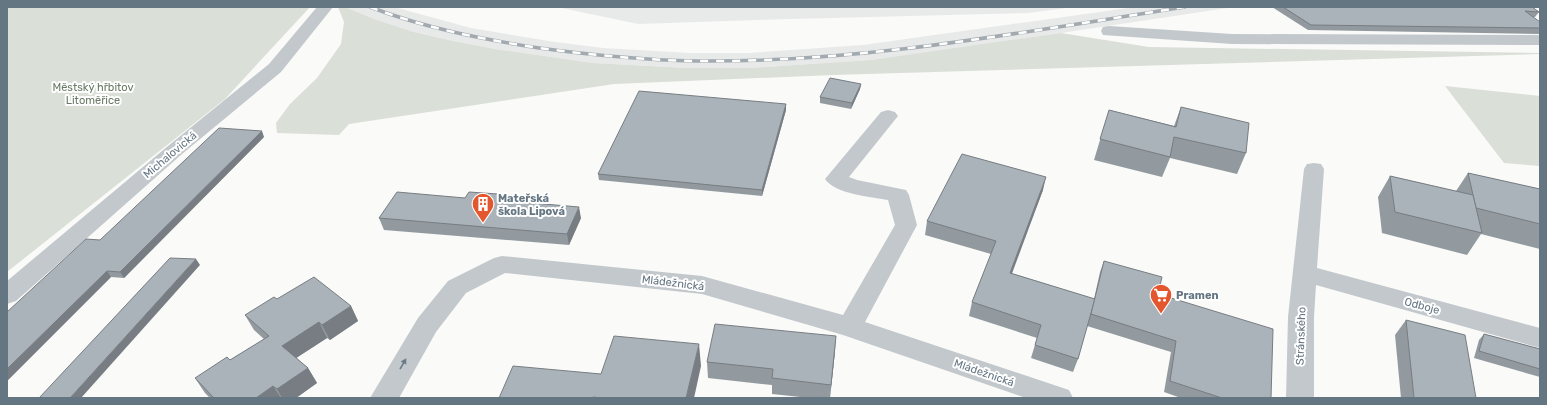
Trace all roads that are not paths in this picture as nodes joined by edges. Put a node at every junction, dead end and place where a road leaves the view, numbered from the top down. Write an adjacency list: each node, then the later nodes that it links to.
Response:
1 (325, 7): 7 (street, Michalovická)
2 (1109, 31): 3 (street)
3 (1540, 40)
4 (888, 116): 8 (street)
5 (1314, 169): 6 (street, Stránského)
6 (1305, 274): 9 (street, Odboje); 12 (street, Stránského)
7 (7, 295)
8 (849, 327): 10 (street, Mládežnická, one-way to 8); 11 (street, Mládežnická)
9 (1540, 338)
10 (384, 398)
11 (1059, 398)
12 (1300, 398)

